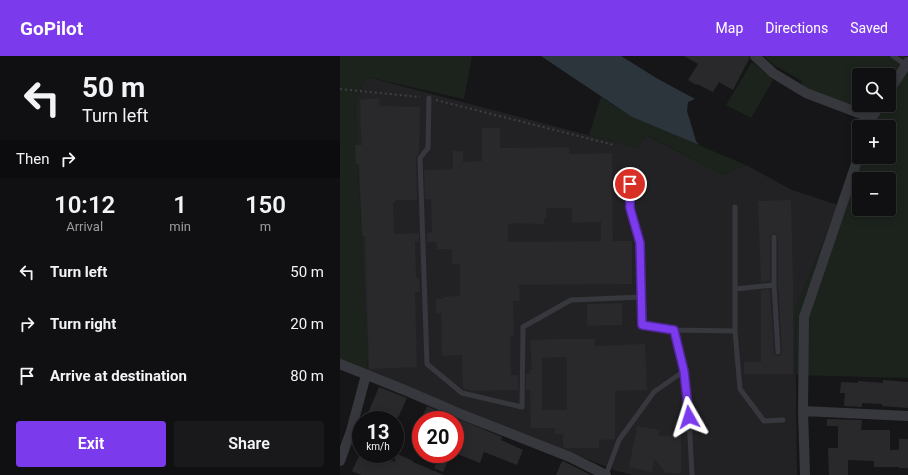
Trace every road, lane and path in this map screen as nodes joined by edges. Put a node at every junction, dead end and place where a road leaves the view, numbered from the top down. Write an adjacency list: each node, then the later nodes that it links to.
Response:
1 (755, 56): 7 (street)
2 (892, 56): 3 (lane)
3 (907, 64): 4 (street)
4 (896, 80)
5 (340, 89): 6 (path)
6 (429, 98): 8 (path); 15 (lane)
7 (864, 120)
8 (614, 145)
9 (856, 164): 22 (street)
10 (630, 171): 15 (lane)
11 (735, 208): 14 (lane)
12 (774, 237): 13 (lane)
13 (774, 285): 14 (lane); 18 (lane)
14 (735, 288): 17 (lane)
15 (642, 297): 16 (lane)
16 (674, 330): 17 (lane); 20 (lane)
17 (735, 331): 24 (lane)
18 (778, 352)
19 (340, 364): 21 (street)
20 (684, 371): 26 (lane); 27 (lane)
21 (366, 374): 25 (street); 26 (street)
22 (803, 411): 23 (street); 28 (street)
23 (908, 416)
24 (783, 420)
25 (340, 461)
26 (606, 475)
27 (692, 475)
28 (806, 475)

